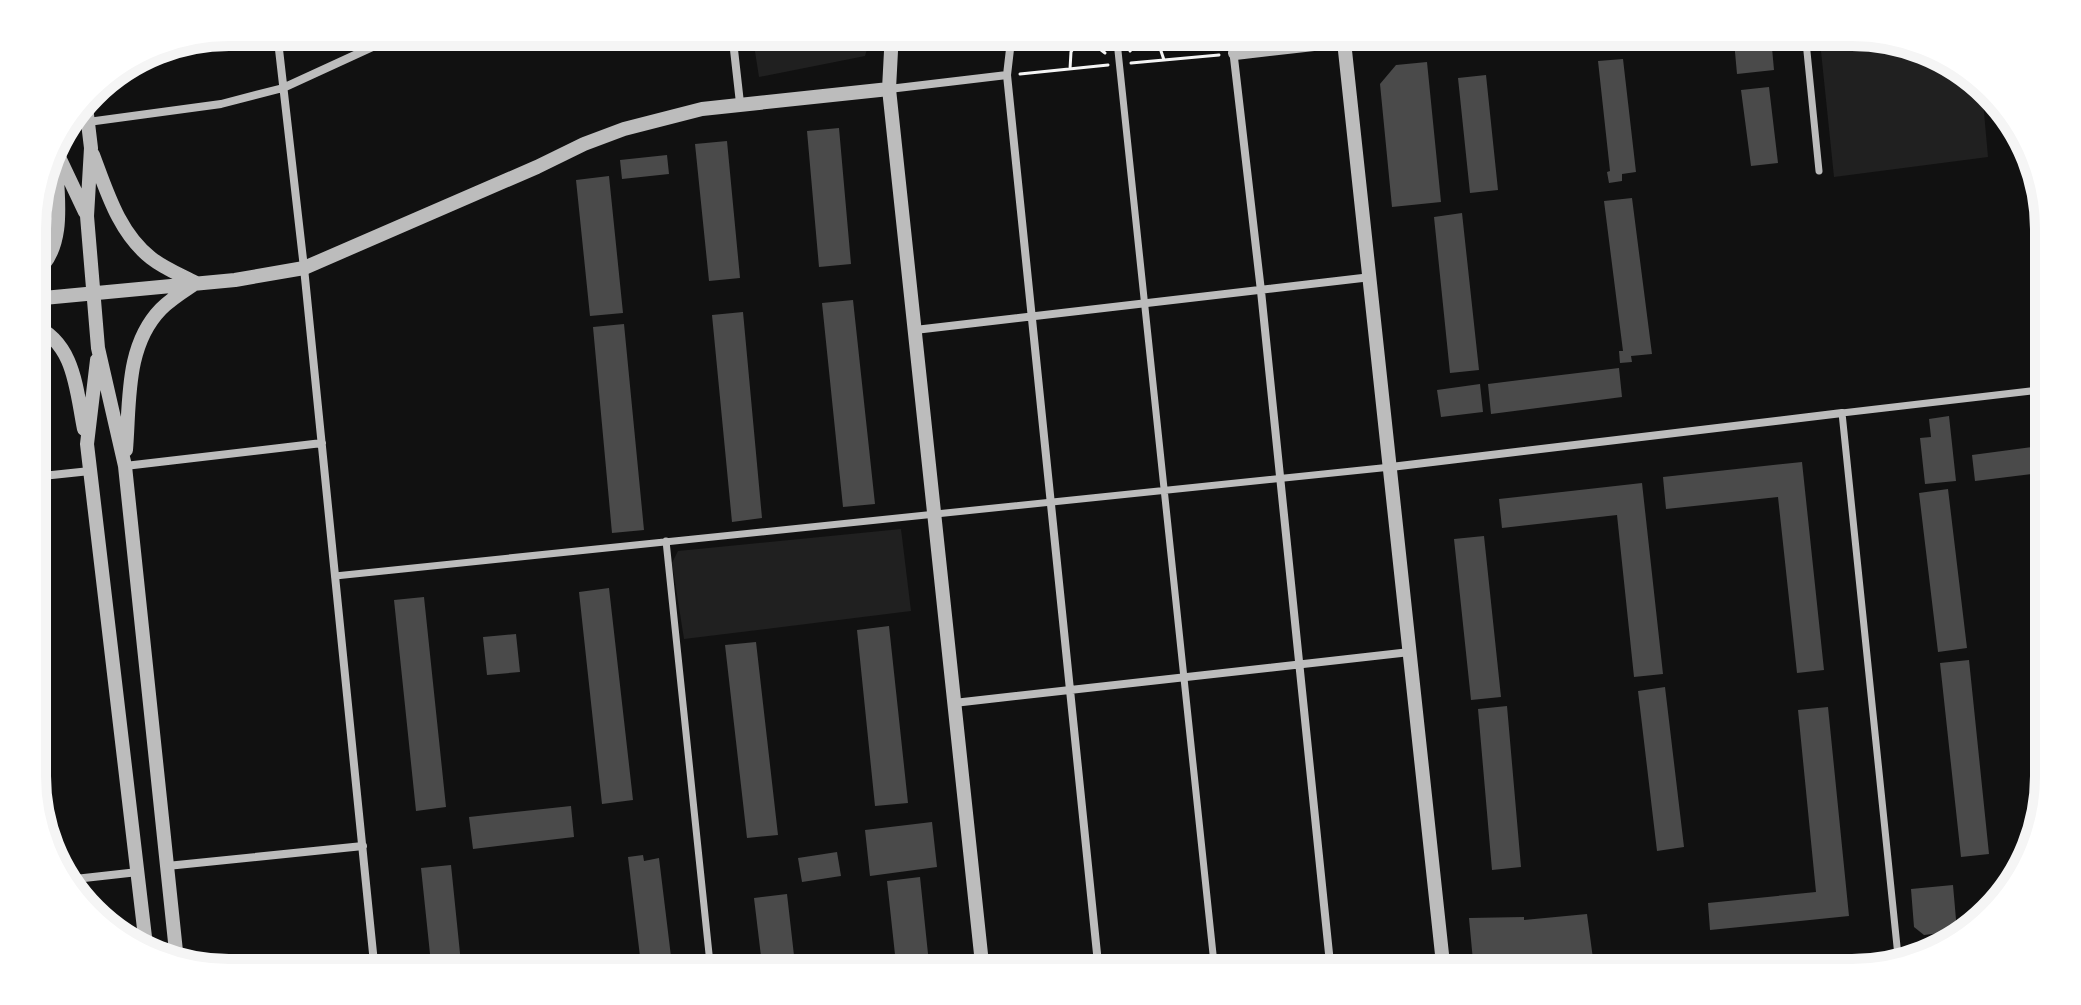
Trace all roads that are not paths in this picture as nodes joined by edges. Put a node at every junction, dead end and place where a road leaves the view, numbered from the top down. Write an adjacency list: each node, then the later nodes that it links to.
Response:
1 (278, 46): 13 (street)
2 (374, 46): 13 (street)
3 (734, 46): 15 (street)
4 (891, 46): 14 (street)
5 (1010, 46): 12 (street)
6 (1117, 46): 30 (street)
7 (1234, 46): 11 (street)
8 (1280, 46): 11 (street)
9 (1345, 46): 25 (street)
10 (1806, 46): 20 (street)
11 (1235, 53): 27 (street)
12 (1007, 75): 14 (street); 31 (street)
13 (283, 88): 17 (street); 24 (street)
14 (889, 89): 15 (street); 33 (street)
15 (740, 103): 24 (street)
16 (87, 113): 17 (street)
17 (88, 122): 18 (street)
18 (91, 148): 22 (street); 26 (street)
19 (60, 158): 22 (street)
20 (1819, 171)
21 (55, 173): 23 (street)
22 (87, 216): 28 (street)
23 (46, 260)
24 (304, 268): 26 (street); 37 (street)
25 (1371, 277): 27 (street); 40 (street)
26 (196, 283): 28 (street); 39 (street)
27 (1261, 291): 30 (street); 43 (street)
28 (93, 292): 29 (street); 34 (street)
29 (46, 297)
30 (1145, 304): 31 (street); 44 (street)
31 (1032, 317): 33 (street); 45 (street)
32 (46, 330): 38 (street)
33 (915, 330): 46 (street)
34 (98, 348): 38 (street); 39 (street)
35 (2035, 391): 36 (street)
36 (1842, 413): 40 (street); 60 (street)
37 (322, 443): 39 (street); 48 (street)
38 (87, 444): 41 (street)
39 (125, 466): 55 (street)
40 (1391, 467): 43 (street); 49 (street)
41 (90, 471): 42 (street); 56 (street)
42 (46, 476)
43 (1280, 479): 44 (street); 50 (street)
44 (1165, 490): 45 (street); 51 (street)
45 (1051, 501): 46 (street); 52 (street)
46 (934, 513): 47 (street); 53 (street)
47 (666, 541): 48 (street); 62 (street)
48 (335, 576): 54 (street)
49 (1410, 652): 50 (street); 67 (street)
50 (1300, 665): 51 (street); 66 (street)
51 (1184, 677): 52 (street); 65 (street)
52 (1071, 690): 53 (street); 64 (street)
53 (954, 703): 63 (street)
54 (363, 846): 55 (street); 61 (street)
55 (167, 866): 59 (street)
56 (138, 872): 57 (street); 58 (street)
57 (78, 879)
58 (145, 939)
59 (176, 951)
60 (1897, 953)
61 (374, 959)
62 (710, 959)
63 (981, 959)
64 (1098, 959)
65 (1214, 959)
66 (1330, 959)
67 (1443, 959)

